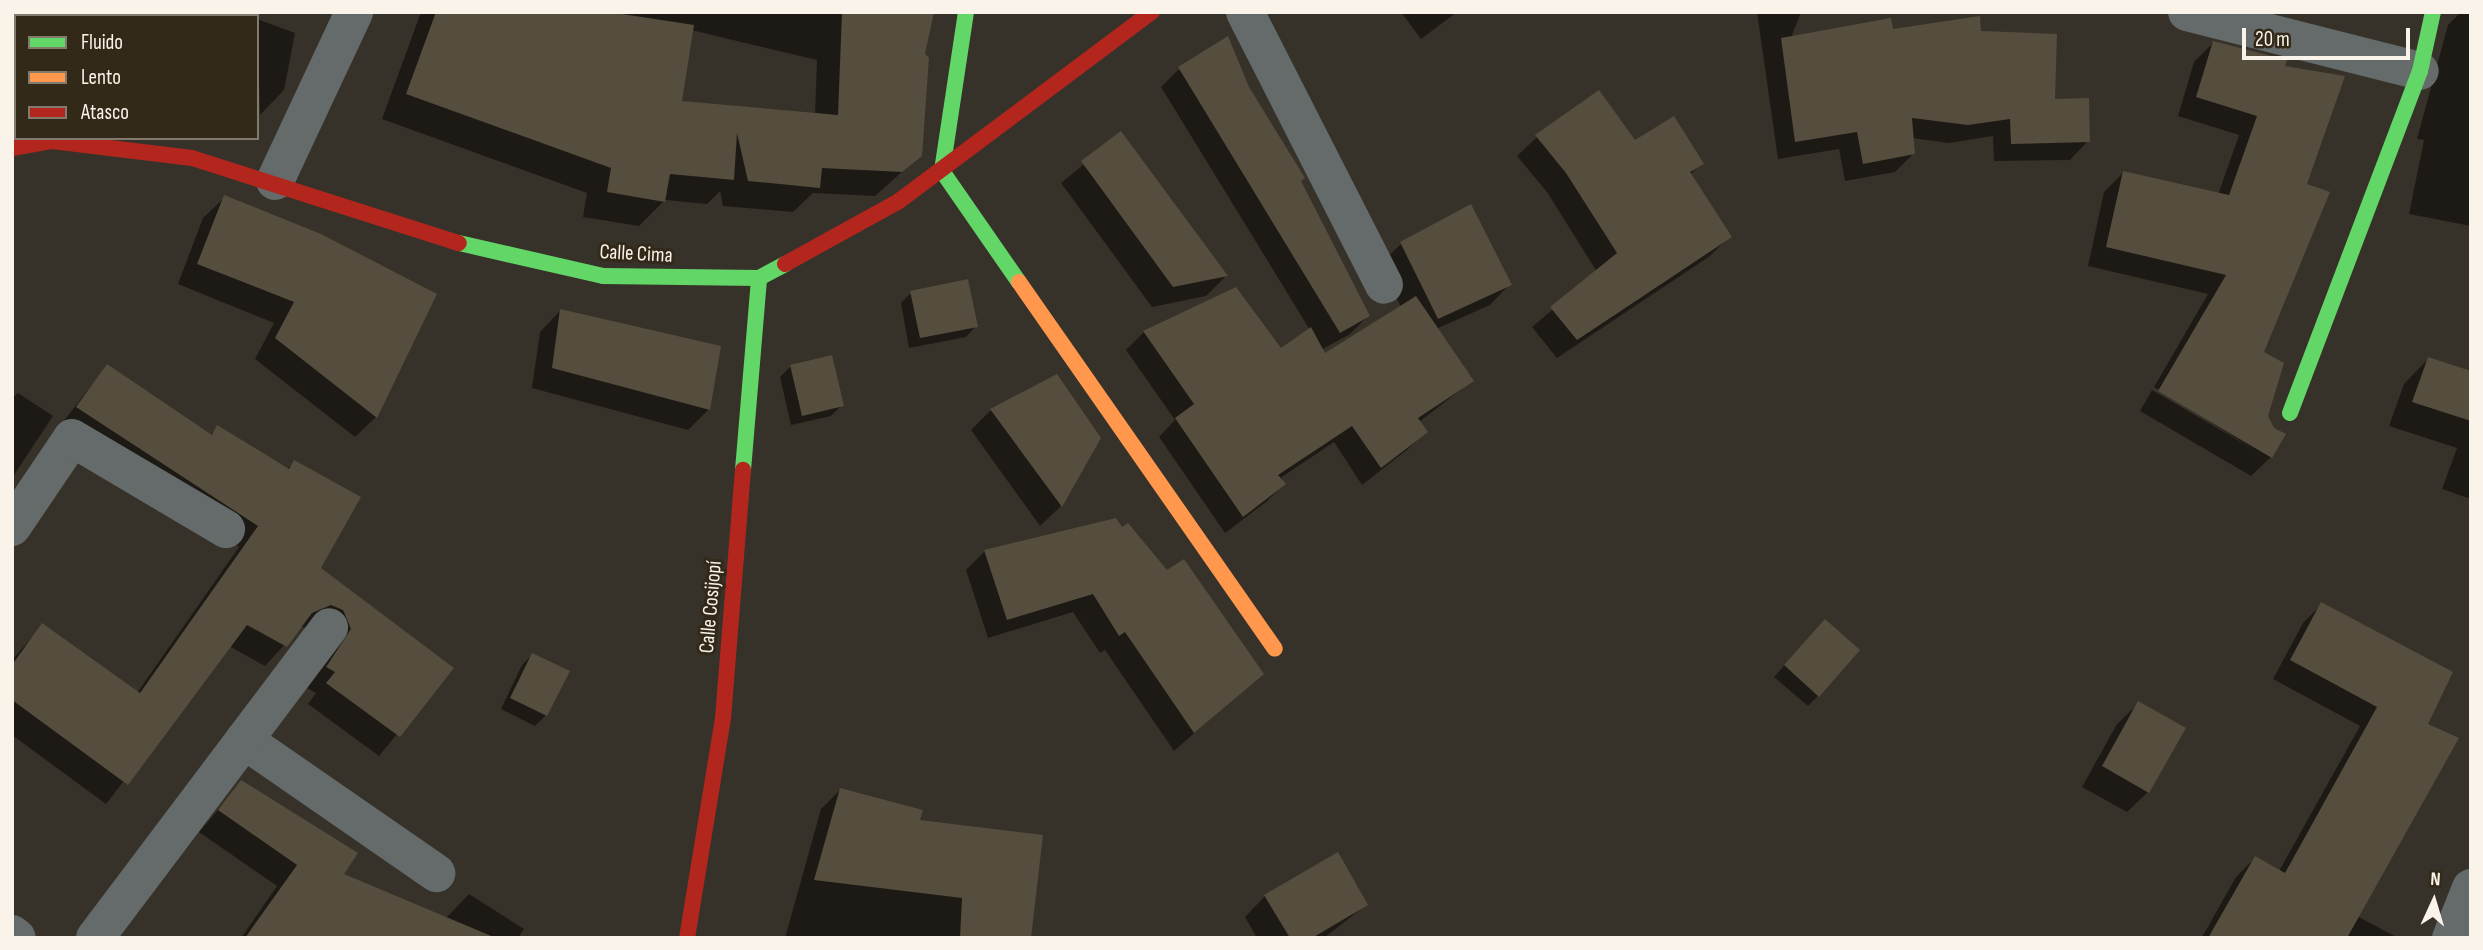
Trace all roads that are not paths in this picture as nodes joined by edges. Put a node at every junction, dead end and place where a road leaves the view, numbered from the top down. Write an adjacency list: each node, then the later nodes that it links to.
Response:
1 (354, 12): 12 (street)
2 (966, 12): 11 (street)
3 (1152, 12): 11 (street, Calle Cima)
4 (1245, 12): 14 (street)
5 (2187, 12): 7 (street)
6 (2433, 12): 7 (street)
7 (2420, 71): 15 (street)
8 (46, 140): 10 (street, Calle Cima)
9 (57, 140): 12 (street, Calle Cima)
10 (12, 148)
11 (942, 171): 13 (street, Calle Cima); 19 (street)
12 (275, 181): 13 (street, Calle Cima)
13 (759, 278): 26 (street, Calle Cosijopí)
14 (1384, 285)
15 (2290, 413)
16 (12, 527): 17 (street)
17 (226, 528)
18 (328, 627): 20 (street)
19 (1275, 649)
20 (244, 740): 21 (street); 25 (street)
21 (436, 873)
22 (2471, 888): 27 (street)
23 (12, 934): 24 (street)
24 (17, 938)
25 (95, 938)
26 (687, 938)
27 (2451, 938)

